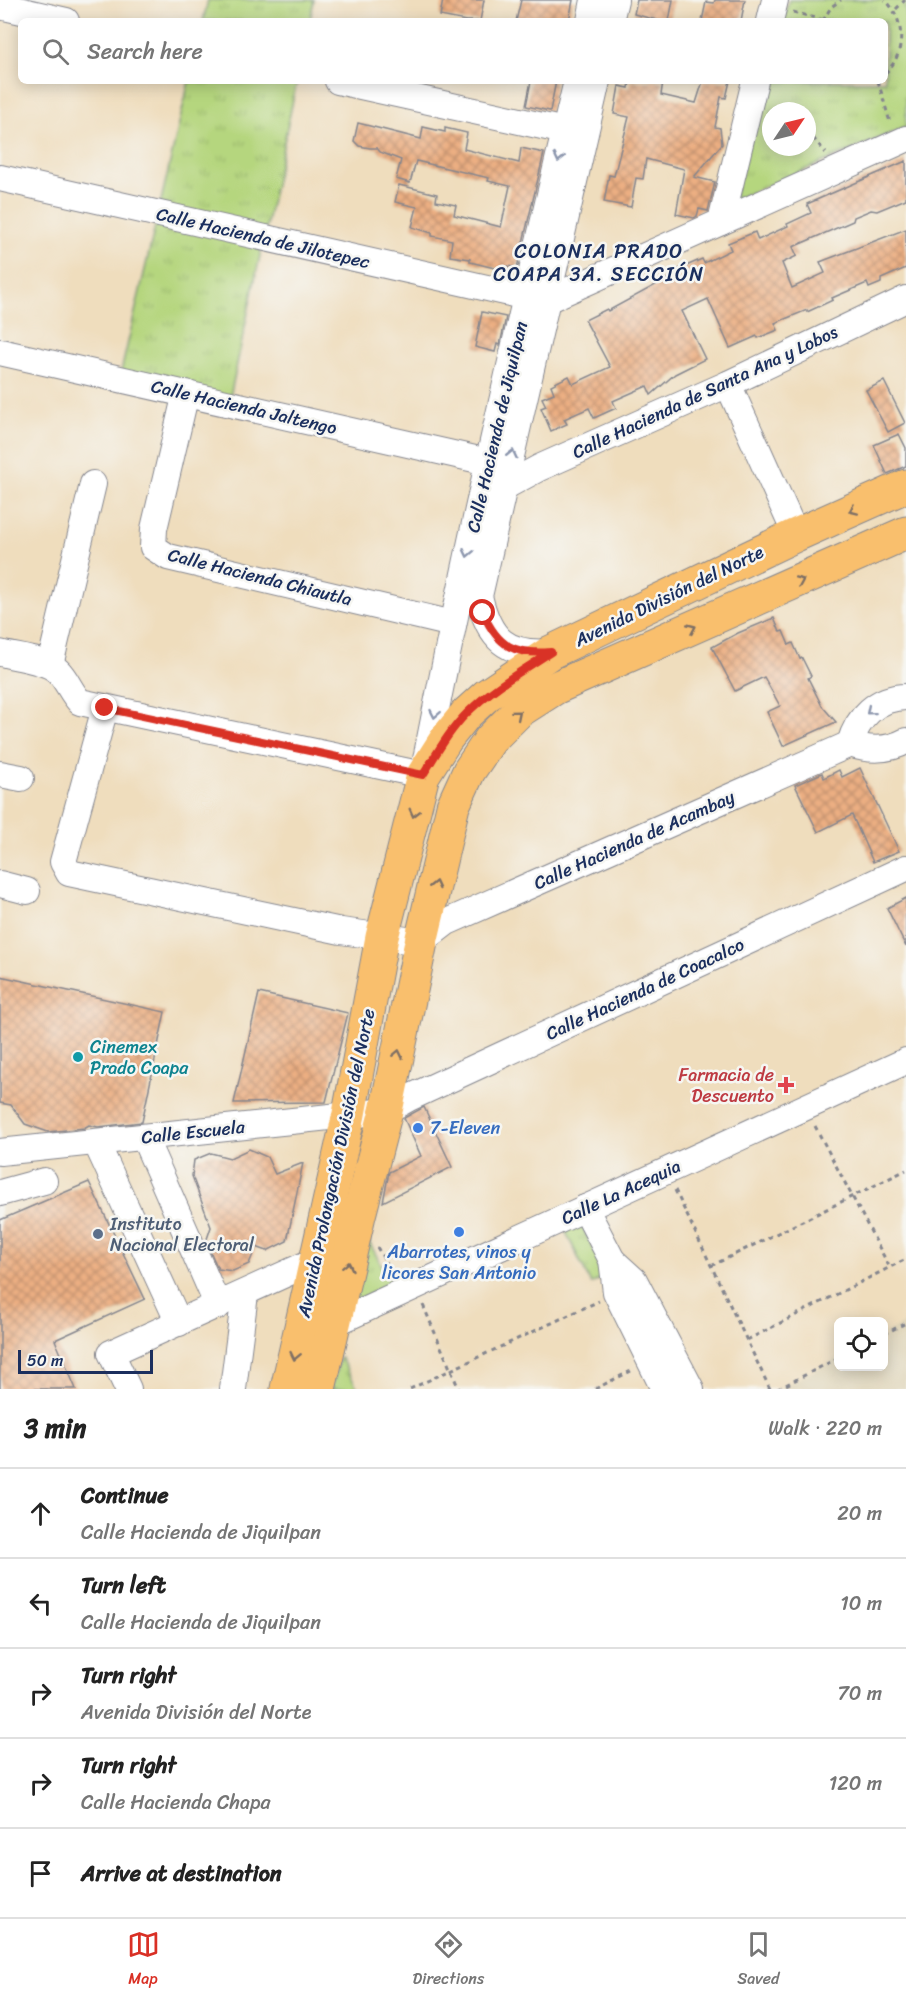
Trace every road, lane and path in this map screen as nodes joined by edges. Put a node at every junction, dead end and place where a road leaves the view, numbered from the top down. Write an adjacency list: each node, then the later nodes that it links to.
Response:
1 (594, 0): 10 (street)
2 (615, 0): 11 (street)
3 (841, 0): 13 (path)
4 (885, 0): 8 (path)
5 (905, 0): 8 (path)
6 (0, 6): 9 (street)
7 (773, 9): 12 (path)
8 (896, 9): 14 (path)
9 (53, 18)
10 (591, 18)
11 (611, 18)
12 (814, 18)
13 (824, 18)
14 (888, 70)
15 (352, 84): 20 (street)
16 (576, 84): 20 (street, Calle Hacienda de Jiquilpan)
17 (596, 84): 26 (street, Calle Hacienda de Jiquilpan)
18 (754, 84): 25 (street)
19 (879, 84): 22 (path)
20 (565, 131): 26 (street, Calle Hacienda de Jiquilpan, one-way to 26)
21 (816, 141): 23 (path)
22 (901, 141): 23 (street)
23 (836, 170): 25 (street)
24 (0, 178): 26 (street, Calle Hacienda de Jilotepec)
25 (721, 222): 26 (street)
26 (537, 299): 31 (street, Calle Hacienda de Jiquilpan)
27 (906, 299): 29 (street, Calle Hacienda de Santa Ana y Lobos)
28 (0, 352): 30 (street, Calle Hacienda Jaltengo)
29 (728, 384): 35 (street, Calle Hacienda de Santa Ana y Lobos); 37 (street)
30 (186, 393): 32 (street, Calle Hacienda Jaltengo); 40 (street, Calle Hacienda Chiautla)
31 (514, 395): 32 (street, Calle Hacienda de Jiquilpan); 35 (street, Calle Hacienda de Jiquilpan, one-way to 31)
32 (488, 462): 40 (street, Calle Hacienda de Jiquilpan, one-way to 40)
33 (93, 484): 43 (street)
34 (906, 486): 37 (main road, Avenida División del Norte, one-way to 37)
35 (504, 487): 42 (street, Calle Hacienda de Jiquilpan)
36 (906, 533): 39 (main road, Avenida División del Norte, one-way to 36)
37 (796, 535): 38 (main road, Avenida División del Norte)
38 (717, 574): 39 (main road); 42 (main road, Avenida División del Norte)
39 (734, 610): 53 (main road, Avenida División del Norte, one-way to 39)
40 (453, 624): 48 (street, Calle Hacienda de Jiquilpan, one-way to 48)
41 (0, 652): 43 (street)
42 (551, 652): 48 (main road, Avenida División del Norte)
43 (50, 665): 45 (street)
44 (906, 697): 47 (street, one-way to 47)
45 (105, 708): 48 (street); 52 (street)
46 (906, 741): 47 (street)
47 (850, 744): 53 (street, Calle Hacienda de Acambay)
48 (423, 775): 52 (main road, Avenida División del Norte, one-way to 52)
49 (906, 868): 56 (street, Calle Hacienda de Coacalco)
50 (0, 884): 51 (street)
51 (27, 891)
52 (382, 937): 53 (street); 57 (main road, Avenida Prolongación División del Norte)
53 (421, 942): 56 (main road, Avenida Prolongación División del Norte, one-way to 53)
54 (906, 1061): 55 (street, Calle La Acequia)
55 (806, 1107): 62 (street, Calle La Acequia); 65 (path)
56 (386, 1111): 57 (street, Calle Escuela); 67 (main road, Avenida Prolongación División del Norte)
57 (349, 1114): 58 (street, Calle Escuela); 69 (main road, Avenida Prolongación División del Norte)
58 (144, 1137): 59 (street, Calle Escuela); 76 (street)
59 (96, 1142): 60 (street, Calle Escuela); 77 (street)
60 (0, 1152)
61 (906, 1170): 65 (path)
62 (666, 1171): 66 (street, Calle La Acequia); 71 (path)
63 (44, 1181): 64 (street)
64 (0, 1193)
65 (852, 1196): 71 (path); 72 (path)
66 (585, 1209): 70 (street); 73 (street, Calle La Acequia)
67 (359, 1215): 73 (path); 78 (main road, Avenida Prolongación División del Norte, one-way to 67)
68 (906, 1259): 72 (path)
69 (316, 1260): 75 (street); 87 (main road, Avenida Prolongación División del Norte, one-way to 87)
70 (612, 1260): 74 (street); 93 (street)
71 (711, 1266): 81 (path)
72 (890, 1268): 81 (path)
73 (409, 1290): 78 (street, Calle La Acequia); 84 (path)
74 (616, 1292): 83 (street); 84 (path)
75 (245, 1294): 76 (street); 86 (street)
76 (218, 1306): 77 (street)
77 (179, 1323): 85 (street)
78 (335, 1323): 88 (main road, Avenida Prolongación División del Norte)
79 (906, 1323): 80 (path)
80 (888, 1332)
81 (747, 1340): 94 (path)
82 (834, 1360): 95 (path)
83 (649, 1361): 91 (path); 92 (street)
84 (451, 1370): 89 (path); 90 (path)
85 (128, 1389)
86 (233, 1389)
87 (287, 1389)
88 (319, 1389)
89 (410, 1389)
90 (459, 1389)
91 (595, 1389)
92 (664, 1389)
93 (691, 1389)
94 (770, 1389)
95 (778, 1389)

